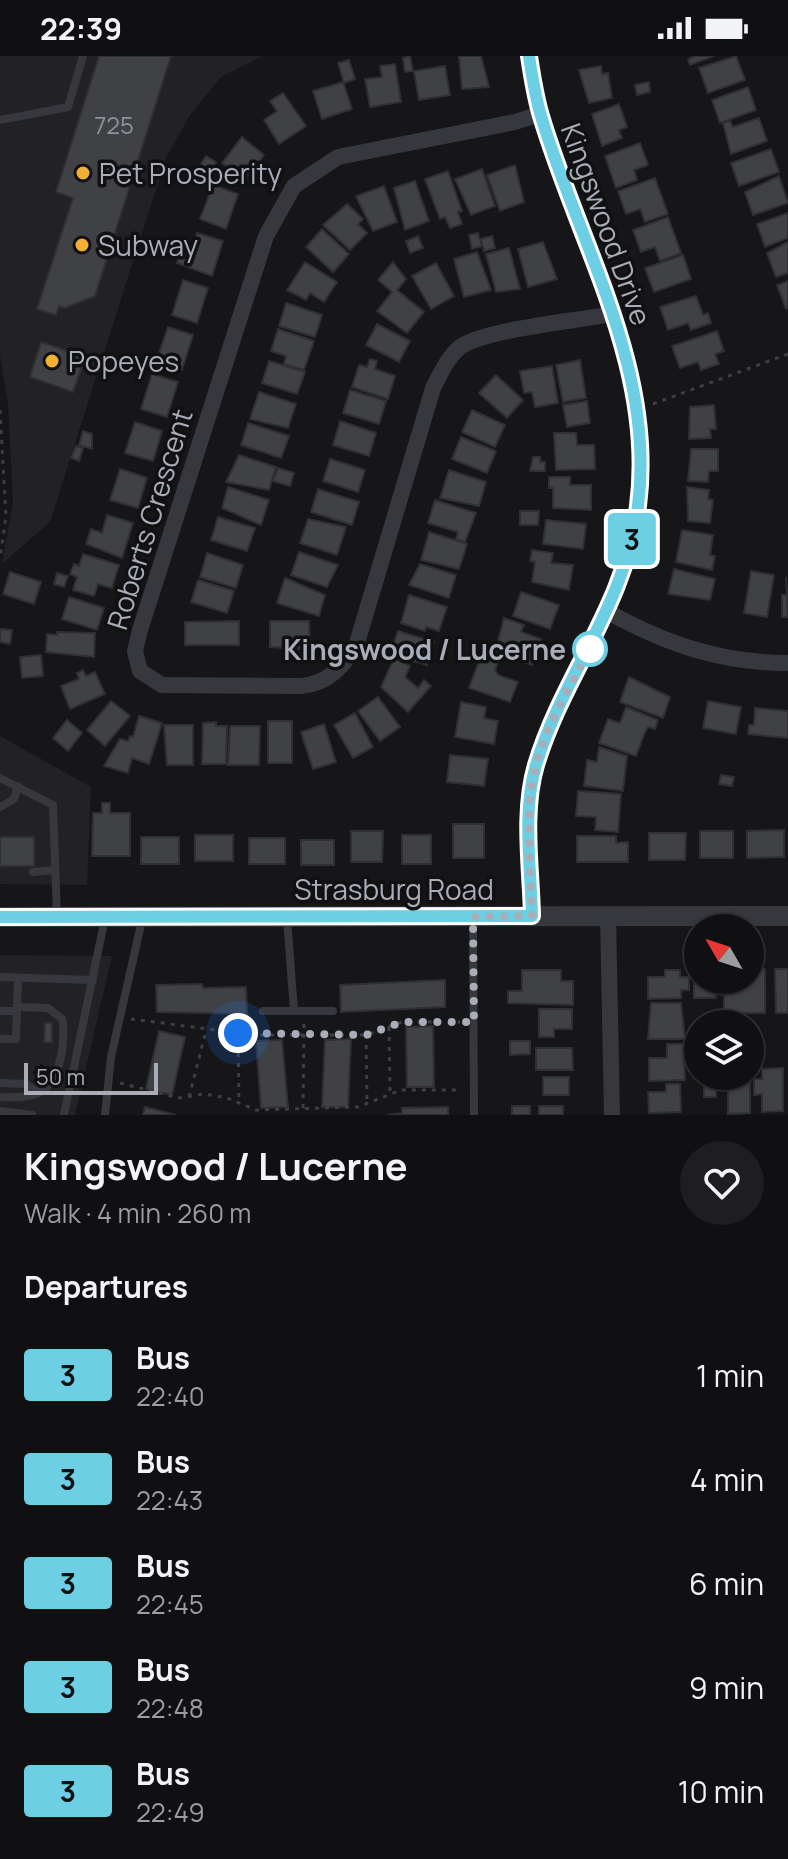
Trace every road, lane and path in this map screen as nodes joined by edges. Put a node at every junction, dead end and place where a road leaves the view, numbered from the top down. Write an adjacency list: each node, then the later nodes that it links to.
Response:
1 (83, 56): 4 (lane)
2 (529, 56): 3 (street, Kingswood Drive)
3 (540, 114): 5 (street, Kingswood Drive); 5 (street, Roberts Crescent)
4 (0, 120)
5 (612, 314): 7 (street, Kingswood Drive)
6 (788, 354): 7 (path)
7 (638, 409): 10 (street, Kingswood Drive)
8 (0, 410): 9 (path)
9 (0, 559)
10 (608, 612): 11 (street); 17 (street, Kingswood Drive)
11 (788, 663)
12 (0, 778): 13 (lane)
13 (18, 786): 14 (lane); 15 (lane)
14 (0, 807)
15 (53, 870): 16 (lane); 22 (lane)
16 (33, 872)
17 (532, 916): 18 (street, Strasburg Road); 21 (street, Strasburg Road)
18 (608, 916): 19 (street, Strasburg Road); 58 (street)
19 (788, 916)
20 (0, 917): 22 (street, Strasburg Road)
21 (473, 917): 25 (street, Strasburg Road); 36 (lane)
22 (57, 918): 23 (street, Strasburg Road)
23 (105, 918): 24 (street, Strasburg Road); 28 (lane)
24 (143, 918): 25 (street, Strasburg Road); 35 (lane)
25 (287, 918): 32 (lane)
26 (0, 977): 27 (lane)
27 (18, 978): 28 (lane); 29 (lane)
28 (93, 980): 55 (lane)
29 (16, 1009): 30 (lane); 42 (lane); 46 (lane)
30 (0, 1011)
31 (263, 1011): 32 (lane)
32 (294, 1011): 33 (lane)
33 (304, 1011): 34 (lane); 40 (path)
34 (333, 1011)
35 (120, 1018): 38 (path); 43 (lane)
36 (474, 1022): 37 (path); 45 (lane)
37 (389, 1027): 41 (path); 47 (path)
38 (206, 1030): 39 (path); 49 (path)
39 (238, 1033): 40 (path); 50 (path)
40 (304, 1035): 41 (path); 52 (path)
41 (366, 1035): 51 (path)
42 (0, 1039)
43 (109, 1080): 49 (path); 56 (lane)
44 (0, 1083): 46 (lane)
45 (474, 1090): 47 (path); 57 (lane)
46 (38, 1092): 48 (lane)
47 (390, 1094): 51 (path)
48 (0, 1097)
49 (189, 1097): 50 (path)
50 (239, 1103): 52 (path)
51 (367, 1104): 52 (path)
52 (303, 1108)
53 (0, 1111): 54 (lane)
54 (32, 1115)
55 (64, 1115)
56 (105, 1115)
57 (474, 1115)
58 (612, 1115)

